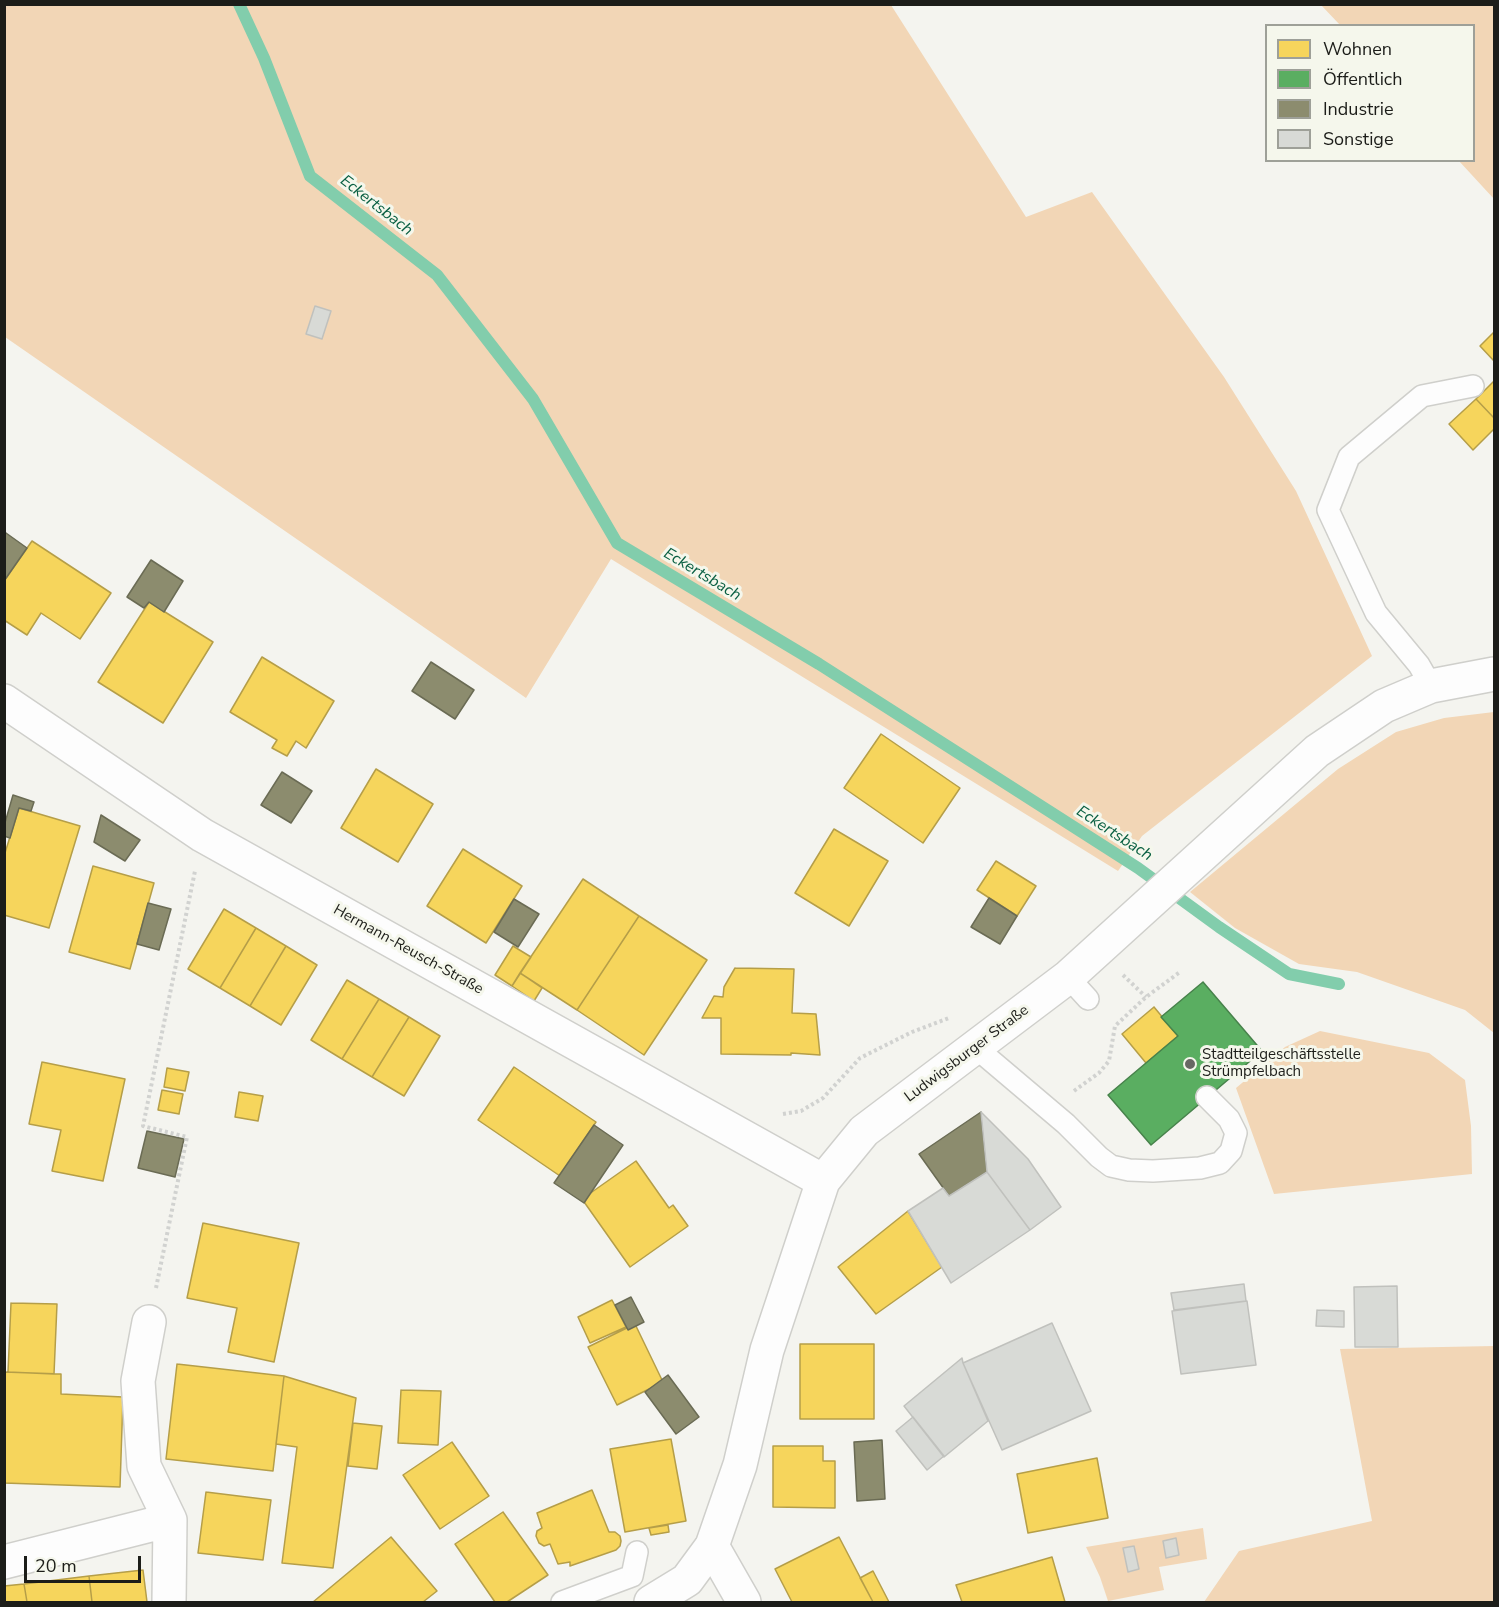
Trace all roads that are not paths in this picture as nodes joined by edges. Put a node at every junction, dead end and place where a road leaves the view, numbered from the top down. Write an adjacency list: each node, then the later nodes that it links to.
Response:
1 (1473, 386): 3 (lane)
2 (1494, 674): 3 (street, Ludwigsburger Straße)
3 (1431, 686): 5 (street, Ludwigsburger Straße)
4 (4, 701): 7 (street, Hermann-Reusch-Straße)
5 (975, 1047): 6 (lane); 7 (street, Ludwigsburger Straße)
6 (1207, 1097)
7 (823, 1181): 10 (street, Ludwigsburger Straße)
8 (149, 1322): 9 (street)
9 (170, 1520): 12 (street); 13 (street)
10 (712, 1546): 15 (street, Ludwigsburger Straße); 16 (street)
11 (637, 1552): 14 (lane)
12 (4, 1562)
13 (169, 1602)
14 (562, 1602)
15 (651, 1602)
16 (744, 1602)

